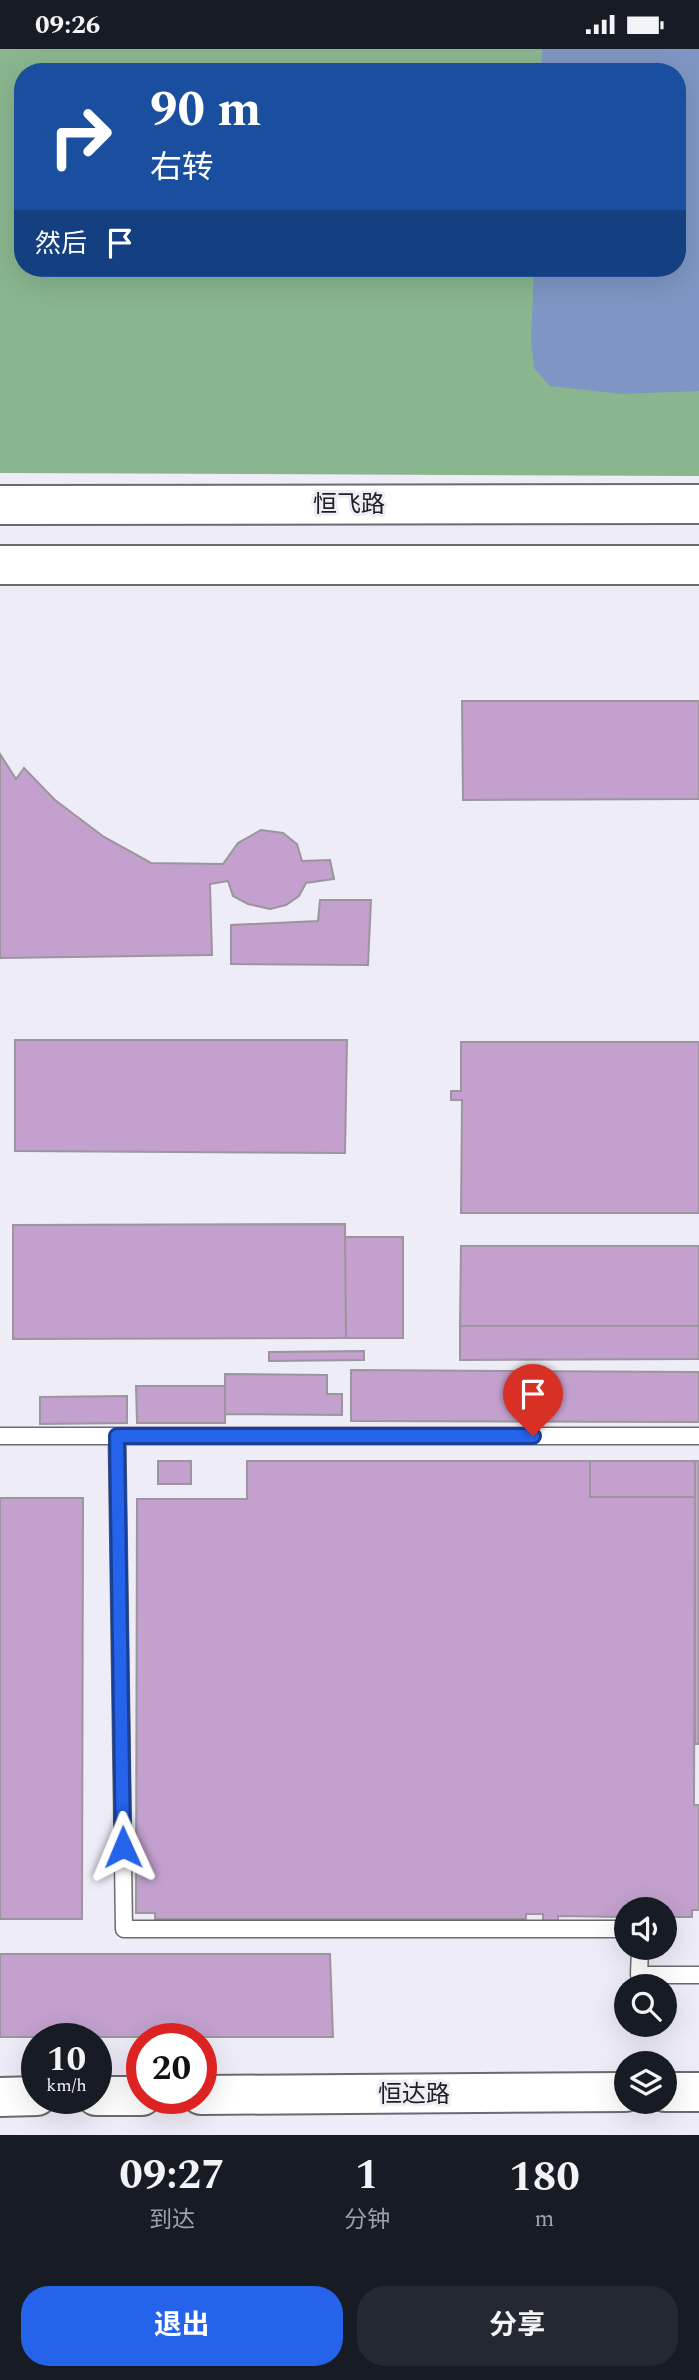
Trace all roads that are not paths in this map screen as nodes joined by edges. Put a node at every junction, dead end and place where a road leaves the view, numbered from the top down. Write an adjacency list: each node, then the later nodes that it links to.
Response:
1 (699, 504): 2 (main road, 恒飞路)
2 (0, 505)
3 (0, 565): 4 (main road)
4 (699, 565)
5 (0, 1436): 6 (lane)
6 (117, 1436): 7 (lane); 8 (lane)
7 (699, 1436)
8 (614, 1929)
9 (640, 1960): 10 (lane)
10 (699, 1975)
11 (614, 2092): 14 (main road, 恒达路)
12 (677, 2092): 13 (main road)
13 (699, 2092)
14 (217, 2095)
15 (21, 2096): 16 (main road)
16 (0, 2097)

